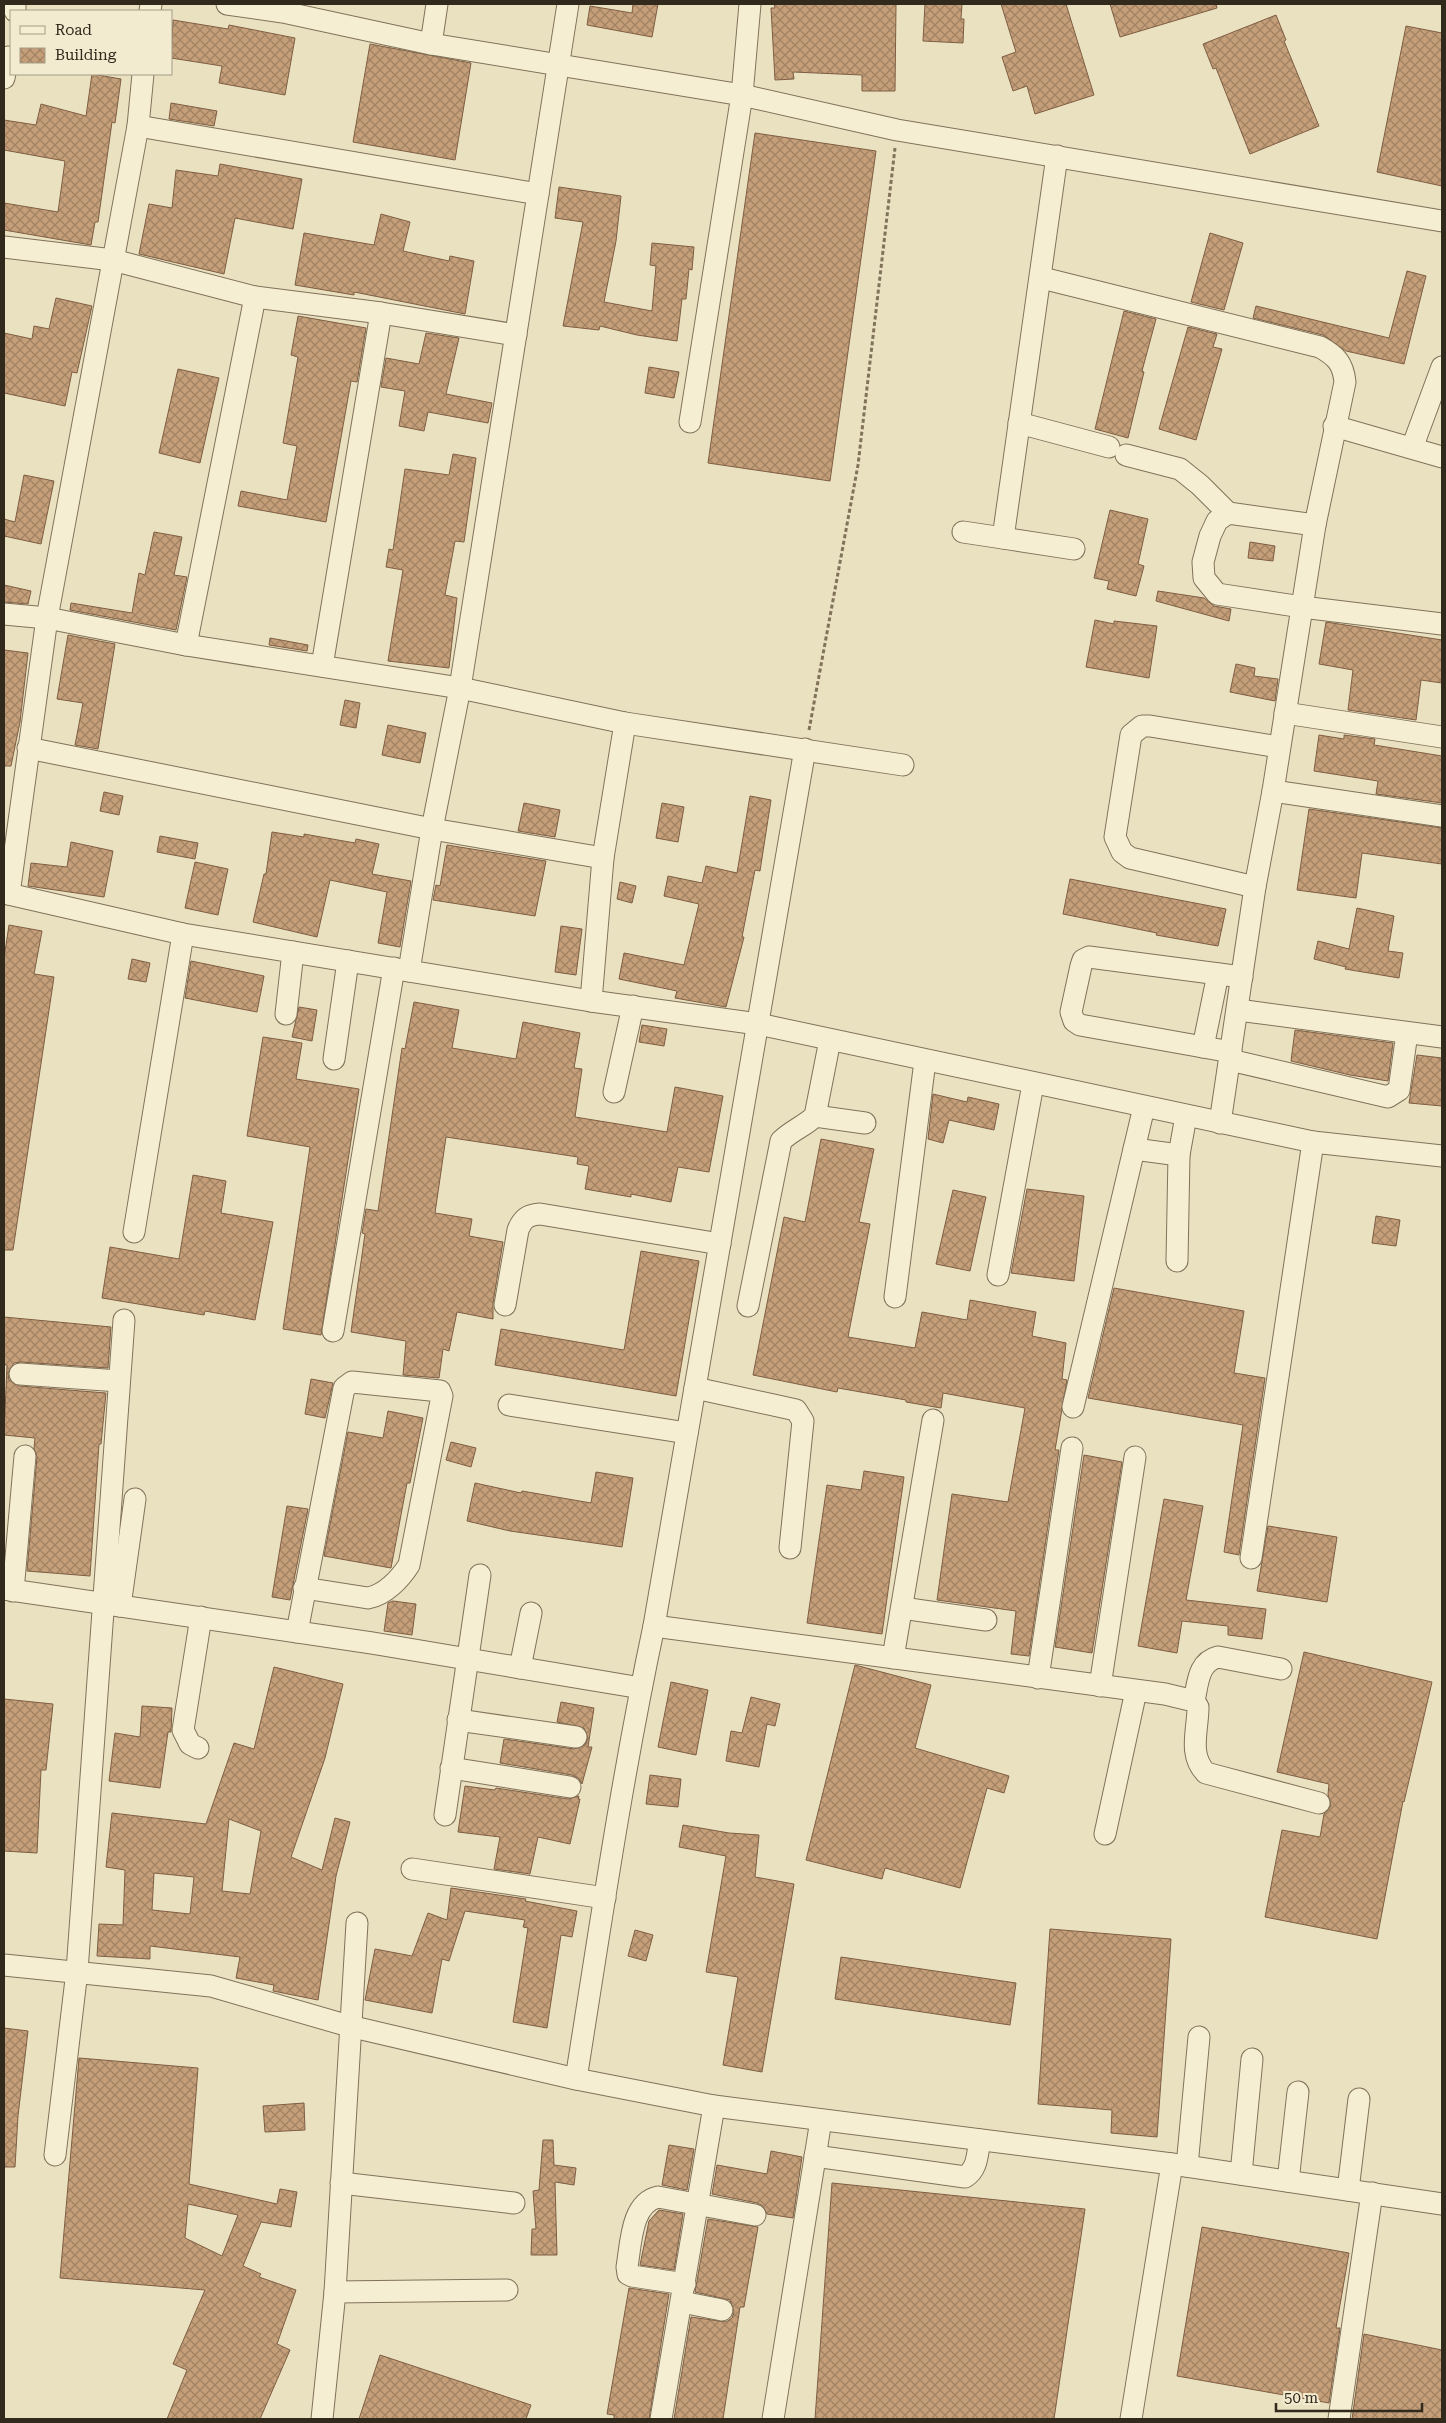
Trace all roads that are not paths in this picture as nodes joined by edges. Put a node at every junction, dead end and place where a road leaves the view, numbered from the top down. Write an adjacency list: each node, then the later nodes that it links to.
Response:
1 (227, 4): 5 (street)
2 (437, 4): 6 (street)
3 (568, 4): 8 (street)
4 (750, 4): 11 (street)
5 (284, 8): 6 (street)
6 (431, 44): 8 (street)
7 (8, 57): 10 (street)
8 (558, 65): 11 (street); 14 (street)
9 (143, 75): 12 (street)
10 (4, 78)
11 (742, 95): 13 (street); 23 (street)
12 (138, 126): 14 (street); 17 (street)
13 (1057, 156): 15 (street); 18 (street)
14 (538, 194): 21 (street)
15 (1442, 220)
16 (4, 247): 17 (street)
17 (112, 260): 19 (street); 35 (street)
18 (1042, 278): 24 (street); 25 (street)
19 (255, 297): 20 (street); 37 (street)
20 (381, 313): 21 (street); 38 (street)
21 (516, 336): 39 (street)
22 (1442, 367): 26 (street)
23 (690, 422)
24 (1019, 423): 28 (street); 31 (street)
25 (1334, 426): 26 (street); 29 (street)
26 (1412, 448): 27 (street)
27 (1442, 457)
28 (1228, 513): 29 (street); 33 (street)
29 (1315, 525): 33 (street)
30 (963, 532): 31 (street)
31 (1003, 538): 32 (street)
32 (1074, 549)
33 (1302, 607): 36 (street); 40 (street)
34 (4, 614): 35 (street)
35 (47, 618): 37 (street); 44 (street)
36 (1442, 624)
37 (186, 645): 38 (street)
38 (322, 666): 39 (street)
39 (460, 688): 41 (street); 49 (street)
40 (1284, 713): 42 (street); 43 (street)
41 (625, 723): 45 (street); 50 (street)
42 (1442, 737)
43 (1279, 747): 47 (street); 51 (street)
44 (28, 748): 49 (street); 52 (street)
45 (805, 749): 46 (street); 63 (street)
46 (903, 765)
47 (1273, 791): 48 (street); 51 (street)
48 (1442, 816)
49 (432, 829): 50 (street); 56 (street)
50 (604, 858): 59 (street)
51 (1255, 887): 58 (street)
52 (7, 894): 53 (street)
53 (183, 934): 54 (street); 82 (street)
54 (294, 952): 55 (street); 62 (street)
55 (348, 961): 56 (street); 69 (street)
56 (401, 970): 59 (street); 90 (street)
57 (1218, 974): 58 (street); 67 (street); 67 (street)
58 (1242, 977): 61 (street)
59 (591, 1001): 60 (street)
60 (632, 1006): 63 (street); 72 (street)
61 (1238, 1010): 64 (street); 68 (street)
62 (286, 1014)
63 (758, 1024): 66 (street); 83 (street)
64 (1407, 1033): 65 (street); 68 (street)
65 (1442, 1038)
66 (830, 1040): 70 (street); 74 (street)
67 (1203, 1047): 68 (street)
68 (1230, 1056): 77 (street)
69 (334, 1059)
70 (925, 1061): 71 (street); 86 (street)
71 (1033, 1084): 73 (street); 85 (street)
72 (614, 1092)
73 (1144, 1106): 75 (street); 79 (street)
74 (815, 1116): 76 (street); 88 (street)
75 (1186, 1116): 77 (street); 80 (street)
76 (866, 1123)
77 (1220, 1123): 78 (street)
78 (1313, 1142): 81 (street); 103 (street)
79 (1134, 1149): 80 (street); 95 (street)
80 (1180, 1155): 84 (street)
81 (1442, 1156)
82 (134, 1232)
83 (720, 1244): 87 (street); 93 (street)
84 (1177, 1261)
85 (998, 1275)
86 (896, 1298)
87 (505, 1305)
88 (748, 1306)
89 (124, 1320): 92 (street)
90 (333, 1331)
91 (20, 1374): 92 (street)
92 (119, 1381): 107 (street)
93 (695, 1388): 97 (street); 102 (street)
94 (509, 1405): 97 (street)
95 (1073, 1407)
96 (933, 1420): 108 (street)
97 (687, 1434): 112 (street)
98 (1072, 1448): 118 (street)
99 (24, 1456): 106 (street)
100 (1134, 1457): 119 (street)
101 (135, 1499): 107 (street)
102 (790, 1548)
103 (1251, 1558)
104 (480, 1575): 115 (street)
105 (304, 1588): 105 (street); 113 (street)
106 (8, 1590): 107 (street)
107 (111, 1605): 110 (street); 135 (street)
108 (902, 1608): 111 (street); 114 (street)
109 (531, 1613): 116 (street)
110 (200, 1618): 113 (street); 125 (street)
111 (986, 1620)
112 (654, 1626): 114 (street); 120 (street)
113 (297, 1632): 115 (street)
114 (893, 1658): 118 (street)
115 (467, 1659): 116 (street); 123 (street)
116 (520, 1668): 120 (street)
117 (1280, 1669): 122 (street)
118 (1038, 1678): 119 (street)
119 (1100, 1686): 121 (street)
120 (641, 1688): 132 (street)
121 (1136, 1691): 122 (street); 130 (street)
122 (1194, 1701): 128 (street)
123 (458, 1720): 124 (street); 126 (street)
124 (576, 1737)
125 (198, 1748)
126 (451, 1768): 127 (street); 129 (street)
127 (570, 1787)
128 (1319, 1803)
129 (444, 1815)
130 (1105, 1834)
131 (412, 1869): 132 (street)
132 (604, 1898): 139 (street)
133 (357, 1923): 136 (street)
134 (4, 1965): 135 (street)
135 (77, 1971): 136 (street); 145 (street)
136 (349, 2026): 139 (street); 150 (street)
137 (1199, 2037): 147 (street)
138 (1252, 2059): 148 (street)
139 (576, 2079): 142 (street)
140 (1298, 2092): 149 (street)
141 (1359, 2098): 151 (street)
142 (714, 2106): 143 (street); 154 (street)
143 (821, 2120): 144 (street); 146 (street)
144 (980, 2140): 146 (street); 147 (street)
145 (55, 2155)
146 (815, 2156): 163 (street)
147 (1179, 2165): 148 (street); 164 (street)
148 (1241, 2174): 149 (street)
149 (1288, 2181): 151 (street)
150 (341, 2183): 153 (street); 158 (street)
151 (1348, 2190): 152 (street)
152 (1372, 2193): 155 (street); 165 (street)
153 (514, 2203)
154 (698, 2204): 156 (street); 159 (street); 159 (street)
155 (1442, 2204)
156 (755, 2215)
157 (507, 2290): 158 (street)
158 (336, 2292): 161 (street)
159 (683, 2293): 160 (street); 162 (street)
160 (722, 2310)
161 (322, 2419)
162 (661, 2419)
163 (773, 2419)
164 (1131, 2419)
165 (1339, 2419)

